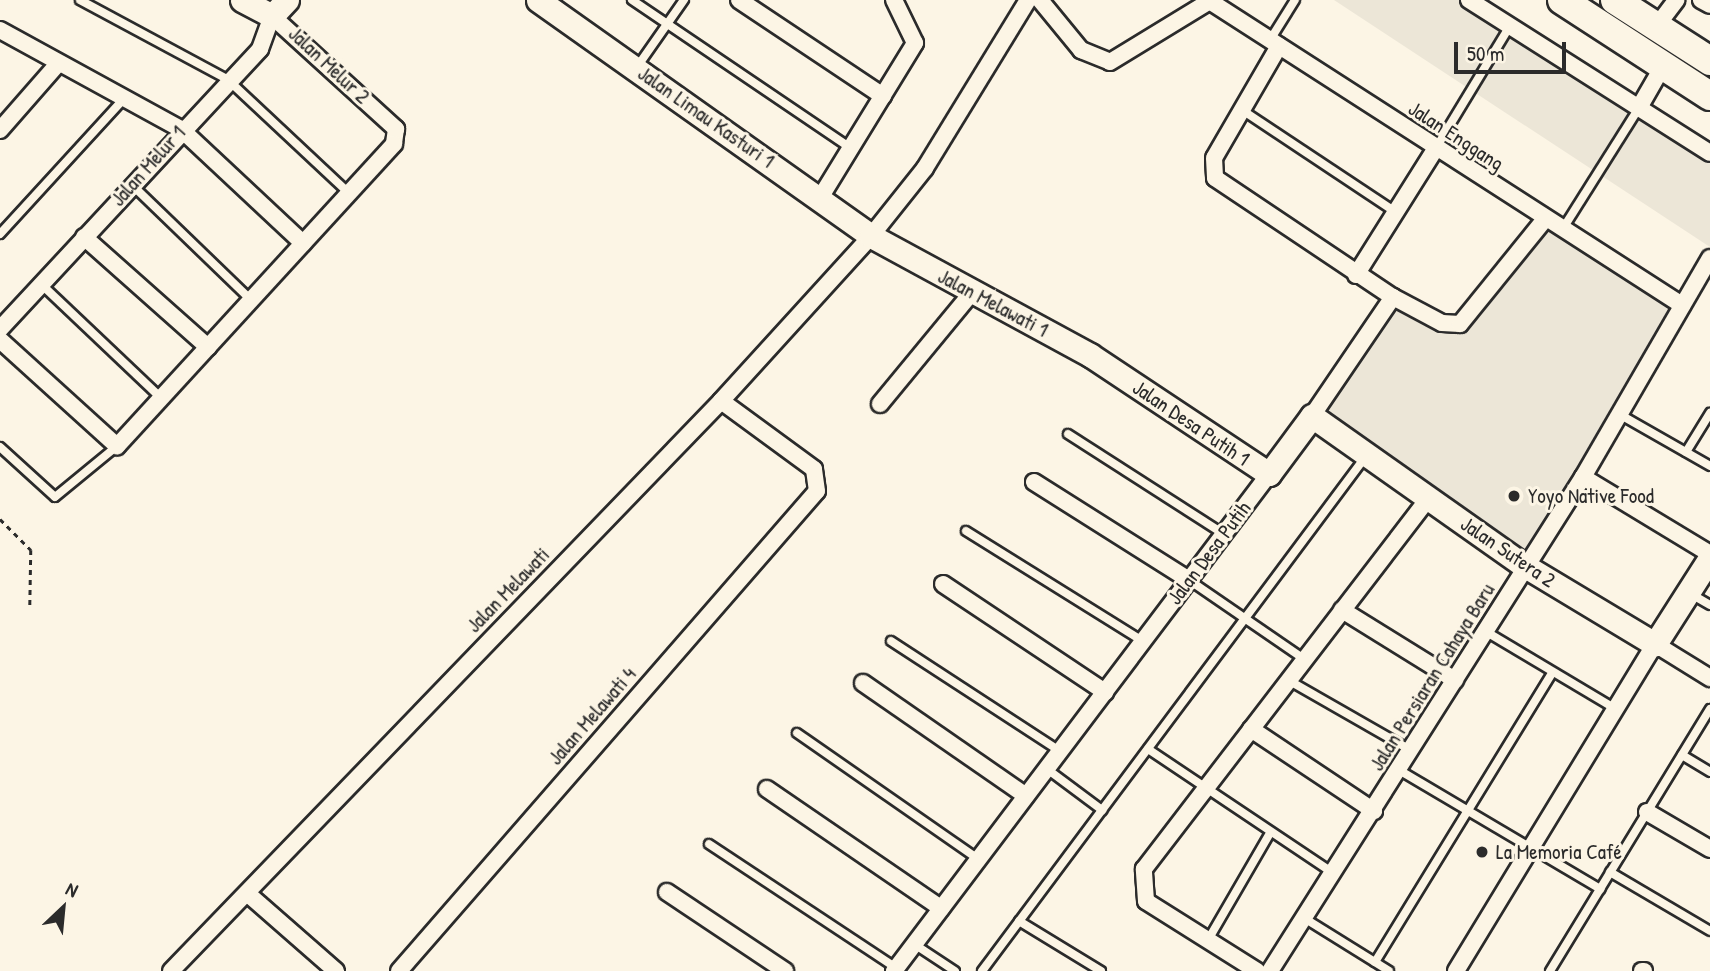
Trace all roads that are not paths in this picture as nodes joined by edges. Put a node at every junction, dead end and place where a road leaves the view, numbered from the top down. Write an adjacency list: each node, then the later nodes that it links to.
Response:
1 (80, 0): 28 (lane)
2 (242, 0): 18 (street, Jalan Melur 2)
3 (538, 0): 27 (street, Jalan Limau Kasturi 1)
4 (632, 0): 19 (lane)
5 (684, 0): 19 (lane)
6 (739, 0): 29 (street)
7 (894, 0): 29 (street)
8 (1028, 0): 46 (street, Jalan Melawati)
9 (1040, 0): 10 (street)
10 (1209, 0): 23 (street, Jalan Enggang)
11 (1295, 0): 23 (lane)
12 (1469, 0): 20 (street)
13 (1562, 0): 26 (highway)
14 (1615, 0): 21 (highway)
15 (1675, 0): 21 (street)
16 (1701, 0): 17 (street)
17 (1710, 5)
18 (280, 8): 28 (street, Jalan Melur 1); 40 (street, Jalan Melur 2)
19 (667, 24): 27 (lane); 37 (lane)
20 (1510, 26): 32 (street); 36 (lane)
21 (1656, 27): 24 (highway)
22 (0, 30): 25 (street)
23 (1275, 43): 33 (street); 36 (street, Jalan Enggang)
24 (1710, 61)
25 (57, 65): 31 (street); 35 (street)
26 (1663, 66): 30 (highway); 32 (street)
27 (636, 68): 41 (street, Jalan Limau Kasturi 1)
28 (226, 79): 34 (street, Jalan Melur 1); 40 (lane)
29 (890, 86): 37 (street)
30 (1710, 96)
31 (123, 100): 34 (street); 45 (lane)
32 (1640, 106): 38 (street); 44 (lane)
33 (1241, 110): 42 (lane); 50 (street)
34 (181, 129): 39 (street, Jalan Melur 1); 48 (street)
35 (0, 130)
36 (1436, 148): 42 (street); 43 (street, Jalan Enggang)
37 (852, 149): 41 (street)
38 (1710, 153)
39 (131, 184): 47 (street, Jalan Melur 1); 54 (lane)
40 (349, 193): 48 (street)
41 (820, 198): 46 (street, Jalan Limau Kasturi 1)
42 (1397, 213): 50 (street)
43 (1545, 219): 44 (street, Jalan Enggang); 53 (street)
44 (1562, 230): 55 (street, Jalan Enggang)
45 (0, 234)
46 (871, 236): 52 (street, Jalan Melawati 1); 61 (street, Jalan Melawati)
47 (84, 237): 51 (street, Jalan Melur 1); 58 (street)
48 (303, 243): 54 (street)
49 (1710, 258): 55 (street, Jalan Persiaran Cahaya Baru)
50 (1356, 275): 53 (street)
51 (41, 284): 56 (street, Jalan Melur 1); 60 (lane)
52 (970, 295): 59 (street, Jalan Melawati 1); 62 (street)
53 (1393, 297): 65 (street, Jalan Desa Putih)
54 (251, 300): 58 (street)
55 (1682, 305): 64 (street, Jalan Persiaran Cahaya Baru)
56 (0, 329)
57 (0, 340): 67 (street)
58 (208, 347): 60 (street)
59 (1113, 372): 72 (street, Jalan Desa Putih 1)
60 (161, 398): 67 (street)
61 (721, 401): 124 (street, Jalan Melawati); 135 (street, Jalan Melawati 4)
62 (880, 404)
63 (1710, 413): 69 (lane)
64 (1619, 414): 69 (lane); 73 (street, Jalan Persiaran Cahaya Baru)
65 (1312, 416): 70 (street, Jalan Sutera 2); 72 (street, Jalan Desa Putih)
66 (1068, 434): 77 (lane)
67 (117, 446): 68 (lane)
68 (0, 447)
69 (1686, 452): 71 (lane)
70 (1368, 454): 75 (street, Jalan Sutera 2); 85 (lane)
71 (1710, 466)
72 (1269, 474): 77 (street, Jalan Desa Putih)
73 (1583, 477): 78 (street); 79 (street, Jalan Persiaran Cahaya Baru)
74 (1034, 482): 80 (street)
75 (1429, 497): 79 (street, Jalan Sutera 2); 84 (street)
76 (966, 531): 88 (lane)
77 (1224, 534): 80 (street, Jalan Desa Putih)
78 (1710, 556): 82 (street)
79 (1525, 566): 86 (street, Jalan Persiaran Cahaya Baru); 89 (street, Jalan Sutera 2)
80 (1189, 580): 85 (lane); 88 (street, Jalan Desa Putih)
81 (943, 584): 96 (street)
82 (1688, 592): 83 (lane); 89 (street)
83 (1710, 605)
84 (1342, 610): 90 (street); 94 (street)
85 (1244, 619): 90 (lane); 101 (lane)
86 (1485, 631): 91 (lane); 94 (street, Jalan Persiaran Cahaya Baru)
87 (891, 641): 102 (lane)
88 (1143, 641): 96 (street, Jalan Desa Putih)
89 (1655, 644): 92 (street, Jalan Sutera 2); 97 (street)
90 (1304, 660): 93 (street)
91 (1553, 672): 97 (lane); 113 (lane)
92 (1710, 678)
93 (1288, 680): 99 (street); 103 (lane)
94 (1455, 680): 103 (street, Jalan Persiaran Cahaya Baru)
95 (863, 683): 110 (street)
96 (1105, 692): 102 (street, Jalan Desa Putih)
97 (1614, 708): 117 (street)
98 (1710, 709): 104 (lane)
99 (1251, 729): 109 (street); 112 (street)
100 (797, 733): 119 (lane)
101 (1148, 749): 109 (lane); 111 (lane)
102 (1060, 751): 105 (street, Jalan Desa Putih)
103 (1411, 751): 106 (street, Jalan Persiaran Cahaya Baru)
104 (1682, 755): 107 (lane); 114 (lane)
105 (1047, 769): 110 (street, Jalan Desa Putih); 111 (lane)
106 (1399, 770): 112 (street, Jalan Persiaran Cahaya Baru); 113 (lane)
107 (1710, 772)
108 (767, 789): 125 (street)
109 (1203, 791): 115 (lane); 129 (street)
110 (1026, 796): 119 (street, Jalan Desa Putih)
111 (1102, 810): 127 (lane)
112 (1374, 811): 121 (street, Jalan Persiaran Cahaya Baru)
113 (1469, 811): 117 (lane); 131 (lane)
114 (1647, 812): 118 (street); 120 (lane)
115 (1270, 833): 121 (lane); 129 (lane)
116 (709, 844): 132 (lane)
117 (1530, 848): 122 (lane); 143 (street)
118 (1710, 849)
119 (978, 859): 125 (street, Jalan Desa Putih)
120 (1610, 872): 122 (lane); 128 (lane)
121 (1334, 873): 126 (street, Jalan Persiaran Cahaya Baru)
122 (1600, 890): 144 (lane)
123 (667, 892): 136 (street)
124 (248, 894): 133 (street, Jalan Melawati); 134 (street)
125 (941, 908): 130 (street, Jalan Desa Putih)
126 (1304, 918): 131 (lane); 141 (street, Jalan Persiaran Cahaya Baru)
127 (1019, 922): 138 (lane); 139 (lane)
128 (1710, 931)
129 (1208, 940): 140 (street)
130 (914, 944): 132 (street, Jalan Desa Putih); 137 (lane)
131 (1375, 962): 142 (lane)
132 (895, 969)
133 (171, 971)
134 (336, 971)
135 (399, 971)
136 (785, 971)
137 (955, 971)
138 (982, 971)
139 (1101, 971)
140 (1257, 971)
141 (1270, 971)
142 (1389, 971)
143 (1456, 971)
144 (1550, 971)

